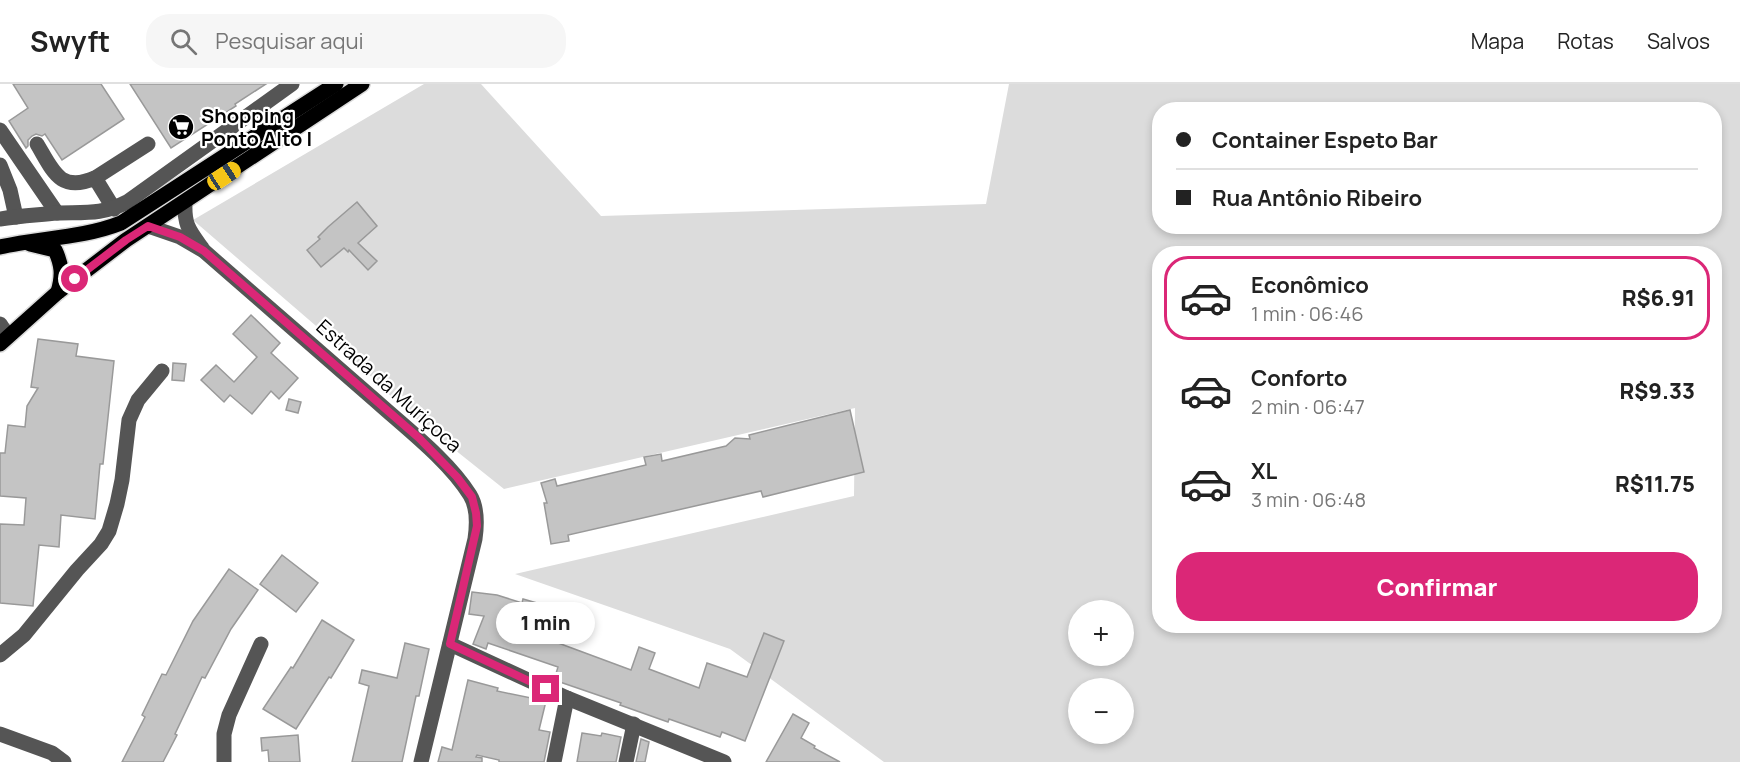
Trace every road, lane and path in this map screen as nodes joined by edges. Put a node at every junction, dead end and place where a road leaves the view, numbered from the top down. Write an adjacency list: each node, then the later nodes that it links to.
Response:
1 (292, 84): 10 (street)
2 (336, 84): 15 (main road)
3 (362, 84): 9 (main road)
4 (0, 130): 11 (street)
5 (37, 144): 8 (street)
6 (148, 144): 8 (street)
7 (0, 165): 12 (street)
8 (95, 178): 10 (street)
9 (185, 202): 14 (main road); 17 (street, Estrada da Muriçoca)
10 (114, 209): 11 (street)
11 (57, 213): 12 (street)
12 (16, 217): 13 (street)
13 (0, 219)
14 (148, 226): 17 (street, Estrada da Muriçoca); 18 (main road)
15 (22, 242): 16 (main road); 18 (main road)
16 (0, 247)
17 (204, 251): 22 (street, Estrada da Muriçoca)
18 (58, 292): 19 (main road)
19 (3, 335)
20 (162, 371): 23 (street)
21 (261, 644): 28 (street)
22 (450, 644): 24 (street); 29 (street, Estrada da Muriçoca)
23 (0, 655)
24 (567, 698): 25 (street); 30 (street)
25 (634, 724): 31 (street); 32 (street)
26 (0, 734): 27 (street)
27 (64, 762)
28 (224, 762)
29 (421, 762)
30 (554, 762)
31 (626, 762)
32 (724, 762)

